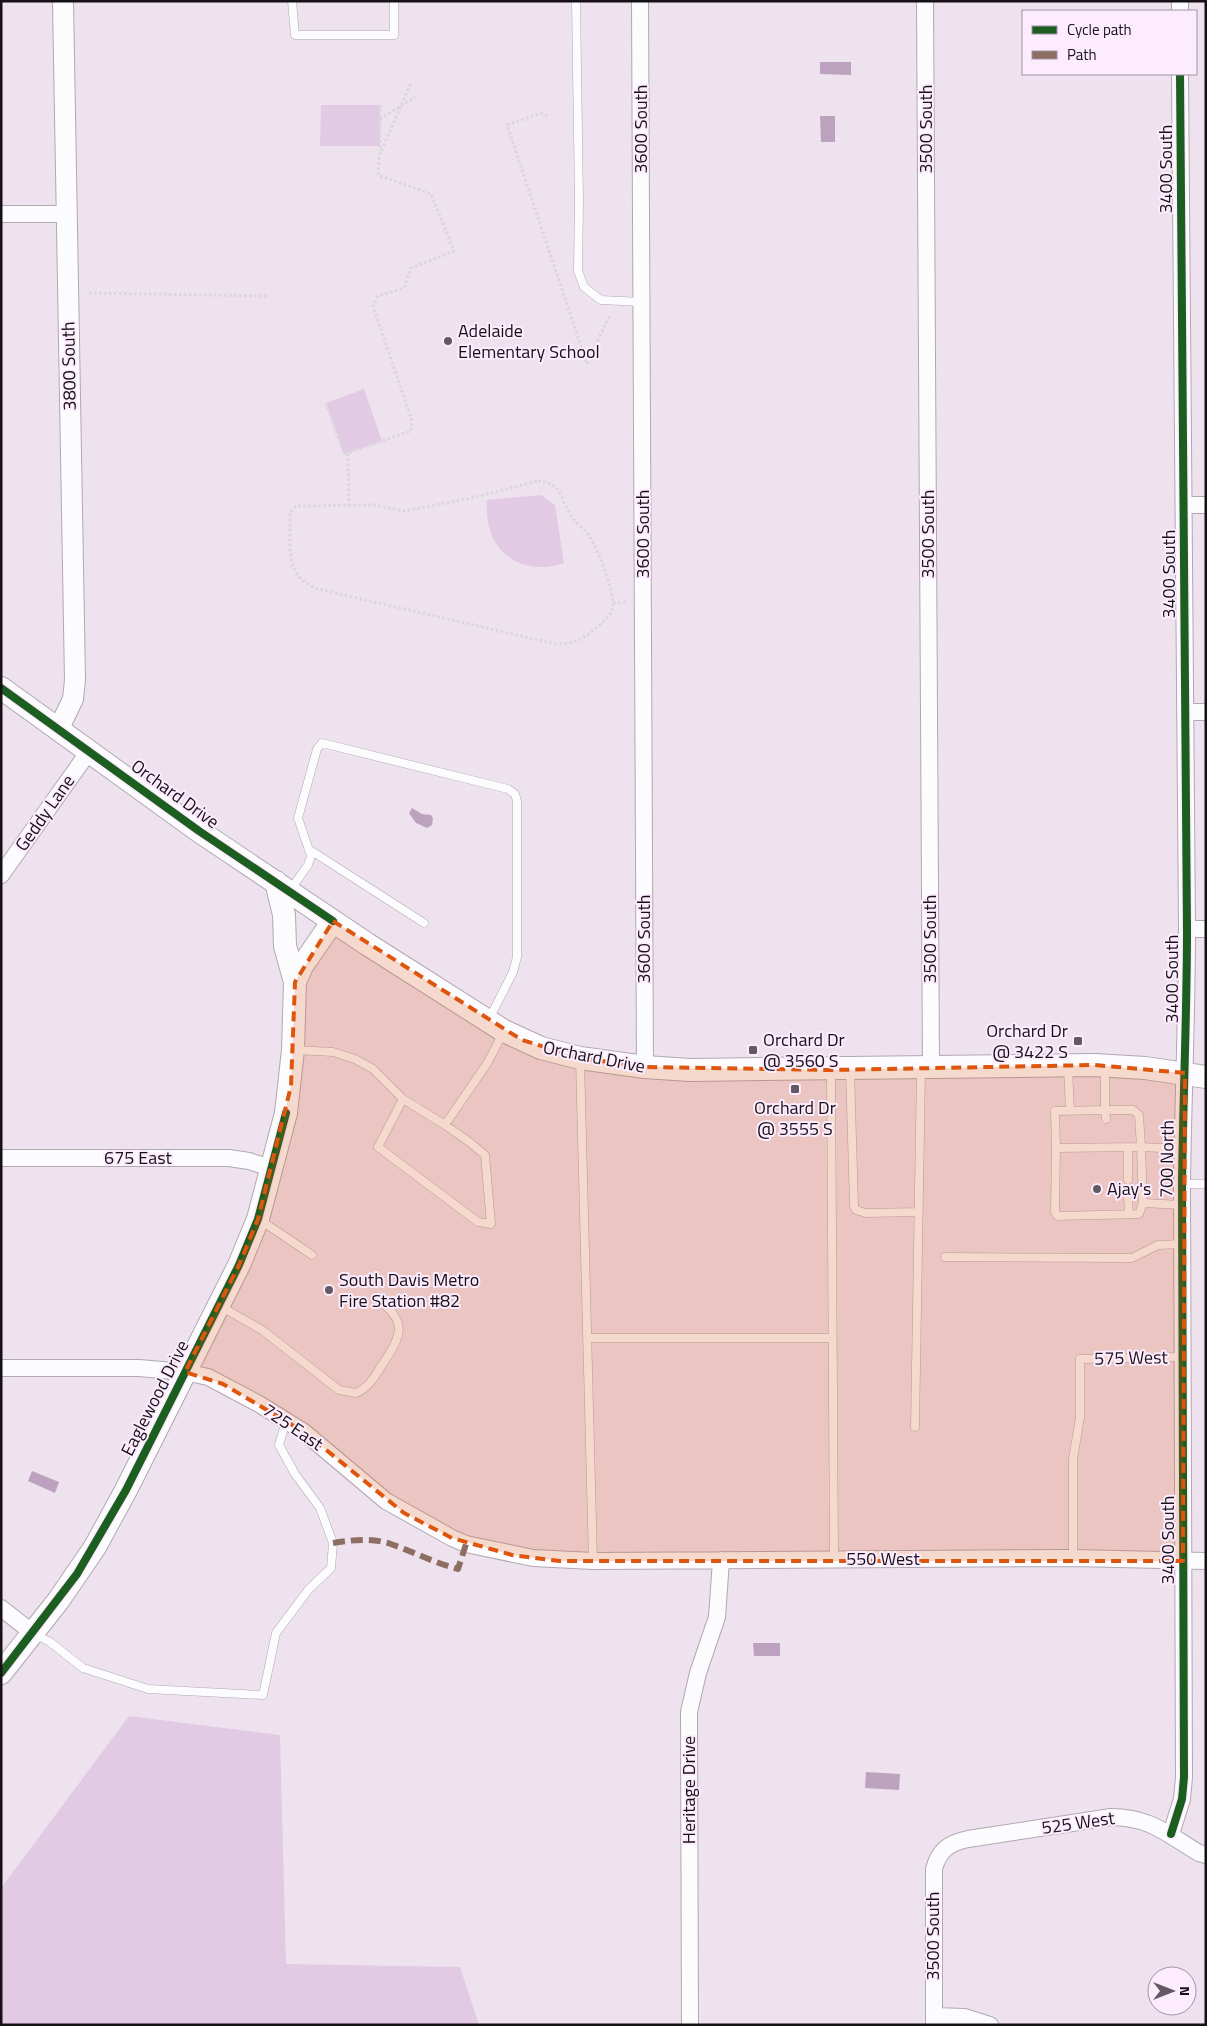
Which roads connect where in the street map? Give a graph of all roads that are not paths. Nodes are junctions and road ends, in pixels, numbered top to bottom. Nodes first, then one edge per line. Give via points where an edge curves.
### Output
1 (63, 1) edge
2 (394, 1) edge
3 (576, 1) edge
4 (640, 1) edge
5 (925, 1) edge
6 (293, 5) edge
7 (1180, 75) edge
8 (1, 214) edge
9 (67, 214) junction
10 (642, 302) junction
11 (1184, 505) junction
12 (1206, 505) edge
13 (1, 688) edge
14 (1185, 712) junction
15 (1206, 712) edge
16 (59, 728) junction
17 (90, 750) junction
18 (310, 850) junction
19 (1, 875) edge
20 (283, 886) junction
21 (333, 921) junction
22 (424, 923) dead end
23 (1187, 929) junction
24 (1206, 929) edge
25 (294, 982) junction
26 (496, 1026) junction
27 (293, 1050) junction
28 (580, 1058) junction
29 (1068, 1066) junction
30 (1105, 1066) junction
31 (645, 1067) junction
32 (926, 1068) junction
33 (841, 1070) junction
34 (1195, 1075) edge
35 (403, 1099) junction
36 (1105, 1110) junction
37 (1070, 1111) junction
38 (1090, 1111) junction
39 (1106, 1119) dead end
40 (1090, 1120) dead end
41 (445, 1125) junction
42 (1090, 1138) dead end
43 (1106, 1138) dead end
44 (1107, 1147) junction
45 (1128, 1147) junction
46 (1142, 1147) junction
47 (1056, 1148) junction
48 (1091, 1148) junction
49 (1182, 1149) junction
50 (1, 1158) edge
51 (273, 1169) junction
52 (1128, 1180) dead end
53 (1182, 1184) junction
54 (1206, 1184) edge
55 (1128, 1196) dead end
56 (1143, 1204) junction
57 (1182, 1205) junction
58 (919, 1212) junction
59 (1129, 1214) junction
60 (258, 1219) junction
61 (1182, 1244) junction
62 (312, 1255) dead end
63 (945, 1256) dead end
64 (375, 1297) dead end
65 (219, 1305) junction
66 (587, 1338) junction
67 (832, 1338) junction
68 (1182, 1357) junction
69 (1, 1368) edge
70 (185, 1372) junction
71 (286, 1422) junction
72 (915, 1427) dead end
73 (1073, 1558) junction
74 (834, 1559) junction
75 (560, 1560) joint
76 (593, 1560) junction
77 (720, 1560) junction
78 (1183, 1561) junction
79 (1206, 1561) edge
80 (1, 1608) edge
81 (33, 1633) junction
82 (1, 1672) edge
83 (1171, 1834) junction
84 (943, 1849) joint
85 (1206, 1855) edge
86 (934, 2020) edge
87 (690, 2025) edge
88 (990, 2025) edge

1 - 9 street, 3800 South
2 - 6 lane via 394,35 294,34
3 - 10 lane via 578,271 584,287 601,300
4 - 10 street, 3600 South
5 - 32 street, 3500 South
7 - 11 street, 3400 South
8 - 9 street
9 - 16 street, 3800 South via 75,680 73,699
10 - 31 street, 3600 South
11 - 12 street
11 - 14 street, 3400 South
13 - 16 main road, Orchard Drive
14 - 15 street
14 - 23 street, 3400 South
16 - 17 main road, Orchard Drive
17 - 19 street, Geddy Lane
17 - 20 main road, Orchard Drive via 199,831
18 - 20 lane via 308,865
18 - 22 lane
18 - 26 lane via 298,818 317,749 322,743 508,789 515,794 517,957
20 - 21 main road, Orchard Drive
20 - 25 main road via 285,946
21 - 25 main road, Eaglewood Drive
21 - 26 main road, Orchard Drive
23 - 24 street
23 - 34 street, 3400 South
25 - 27 main road, Eaglewood Drive
26 - 28 main road, Orchard Drive via 541,1048
26 - 41 lane via 488,1062
27 - 35 lane via 332,1052 355,1059 373,1069
27 - 51 main road, Eaglewood Drive via 291,1086
28 - 31 main road, Orchard Drive
28 - 66 lane
29 - 30 main road, Orchard Drive
29 - 32 main road, Orchard Drive
29 - 37 lane
30 - 34 main road, Orchard Drive
30 - 36 lane
31 - 33 main road, Orchard Drive
32 - 33 main road, Orchard Drive
32 - 58 lane
33 - 58 lane via 856,1210 866,1213
33 - 67 lane
34 - 49 street, 700 North
35 - 41 lane
35 - 41 lane via 378,1147 478,1222 492,1224 485,1155
36 - 38 lane
36 - 39 lane
36 - 46 lane via 1133,1110 1139,1116
37 - 38 lane
37 - 47 lane via 1054,1111
38 - 40 lane
42 - 48 lane
43 - 44 lane
44 - 45 lane
44 - 48 lane
45 - 46 lane
45 - 52 lane
46 - 49 lane
46 - 56 lane
47 - 48 lane
47 - 59 lane via 1054,1212 1058,1216
49 - 53 street, 700 North
50 - 51 street, 675 East via 229,1158
51 - 60 main road, Eaglewood Drive
53 - 54 lane
53 - 57 street, 700 North
55 - 59 lane
56 - 57 lane
56 - 59 lane via 1138,1214
57 - 61 street, 700 North
58 - 72 lane
60 - 62 lane
60 - 65 main road, Eaglewood Drive
61 - 63 lane via 1158,1245 1132,1258
61 - 68 street, 3400 South
64 - 65 lane via 396,1315 399,1332 397,1341 370,1384 356,1393 339,1390 262,1330
65 - 70 main road, Eaglewood Drive
66 - 67 lane
66 - 76 lane
67 - 74 lane
68 - 73 lane, 575 West via 1080,1359 1080,1418 1073,1459
68 - 78 street, 3400 South
69 - 70 street, 725 East via 140,1368
70 - 71 street, 725 East via 208,1377
70 - 81 main road, Eaglewood Drive via 95,1547
71 - 75 street, 725 East via 317,1442 386,1501 444,1534 466,1544 512,1555
71 - 81 lane via 279,1444 295,1474 320,1508 333,1543 331,1568 309,1589 276,1633 263,1695 148,1689 82,1668 50,1642
73 - 74 street, 550 West
73 - 78 street, 550 West
74 - 77 street, 550 West
75 - 76 street, 550 West
76 - 77 street, 550 West
77 - 87 street, Heritage Drive via 717,1617 689,1712
78 - 79 street, 550 West
78 - 83 street, 3400 South via 1184,1782
80 - 81 street
81 - 82 main road, Eaglewood Drive
83 - 84 street, 525 West via 1143,1821 1111,1817 968,1839
83 - 85 street, 525 West
84 - 86 street, 3500 South via 933,1877
86 - 88 street via 965,2017

